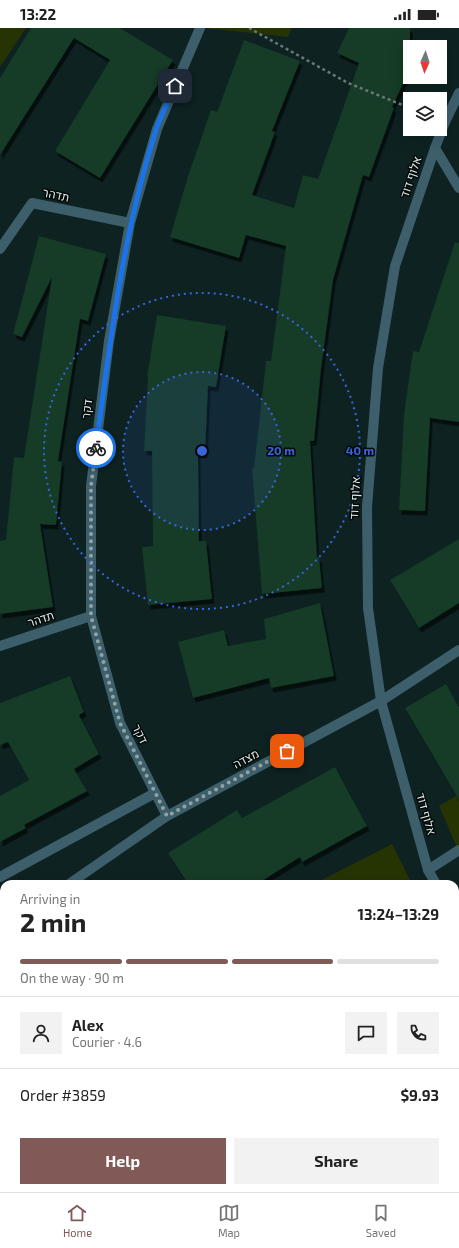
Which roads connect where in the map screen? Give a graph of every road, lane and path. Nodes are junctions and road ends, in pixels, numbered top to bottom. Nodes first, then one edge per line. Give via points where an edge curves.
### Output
1 (200, 28) edge
2 (249, 28) edge
3 (459, 94) edge
4 (403, 105) edge
5 (435, 148) junction
6 (459, 188) edge
7 (130, 224) junction
8 (0, 249) edge
9 (91, 616) junction
10 (0, 646) edge
11 (459, 650) edge
12 (381, 701) junction
13 (155, 793) junction
14 (167, 816) junction
15 (459, 850) edge
16 (428, 870) junction
17 (0, 877) edge
18 (75, 880) edge
19 (434, 880) edge

1 - 7 street, דקר via 157,129
2 - 4 path via 348,83
3 - 5 street, אלוף דוד
5 - 6 street
5 - 12 street, אלוף דוד via 394,266 378,368 366,507 368,608
7 - 8 street, תדהר via 32,203
7 - 9 street, דקר via 109,341 91,486
9 - 10 street, תדהר
9 - 13 street, דקר via 120,723
11 - 12 street, מצדה
12 - 14 street, מצדה
12 - 16 street, אלוף דוד
13 - 14 street, דקר
13 - 17 street
14 - 18 street, מצדה
15 - 16 street
16 - 19 street, אלוף דוד

